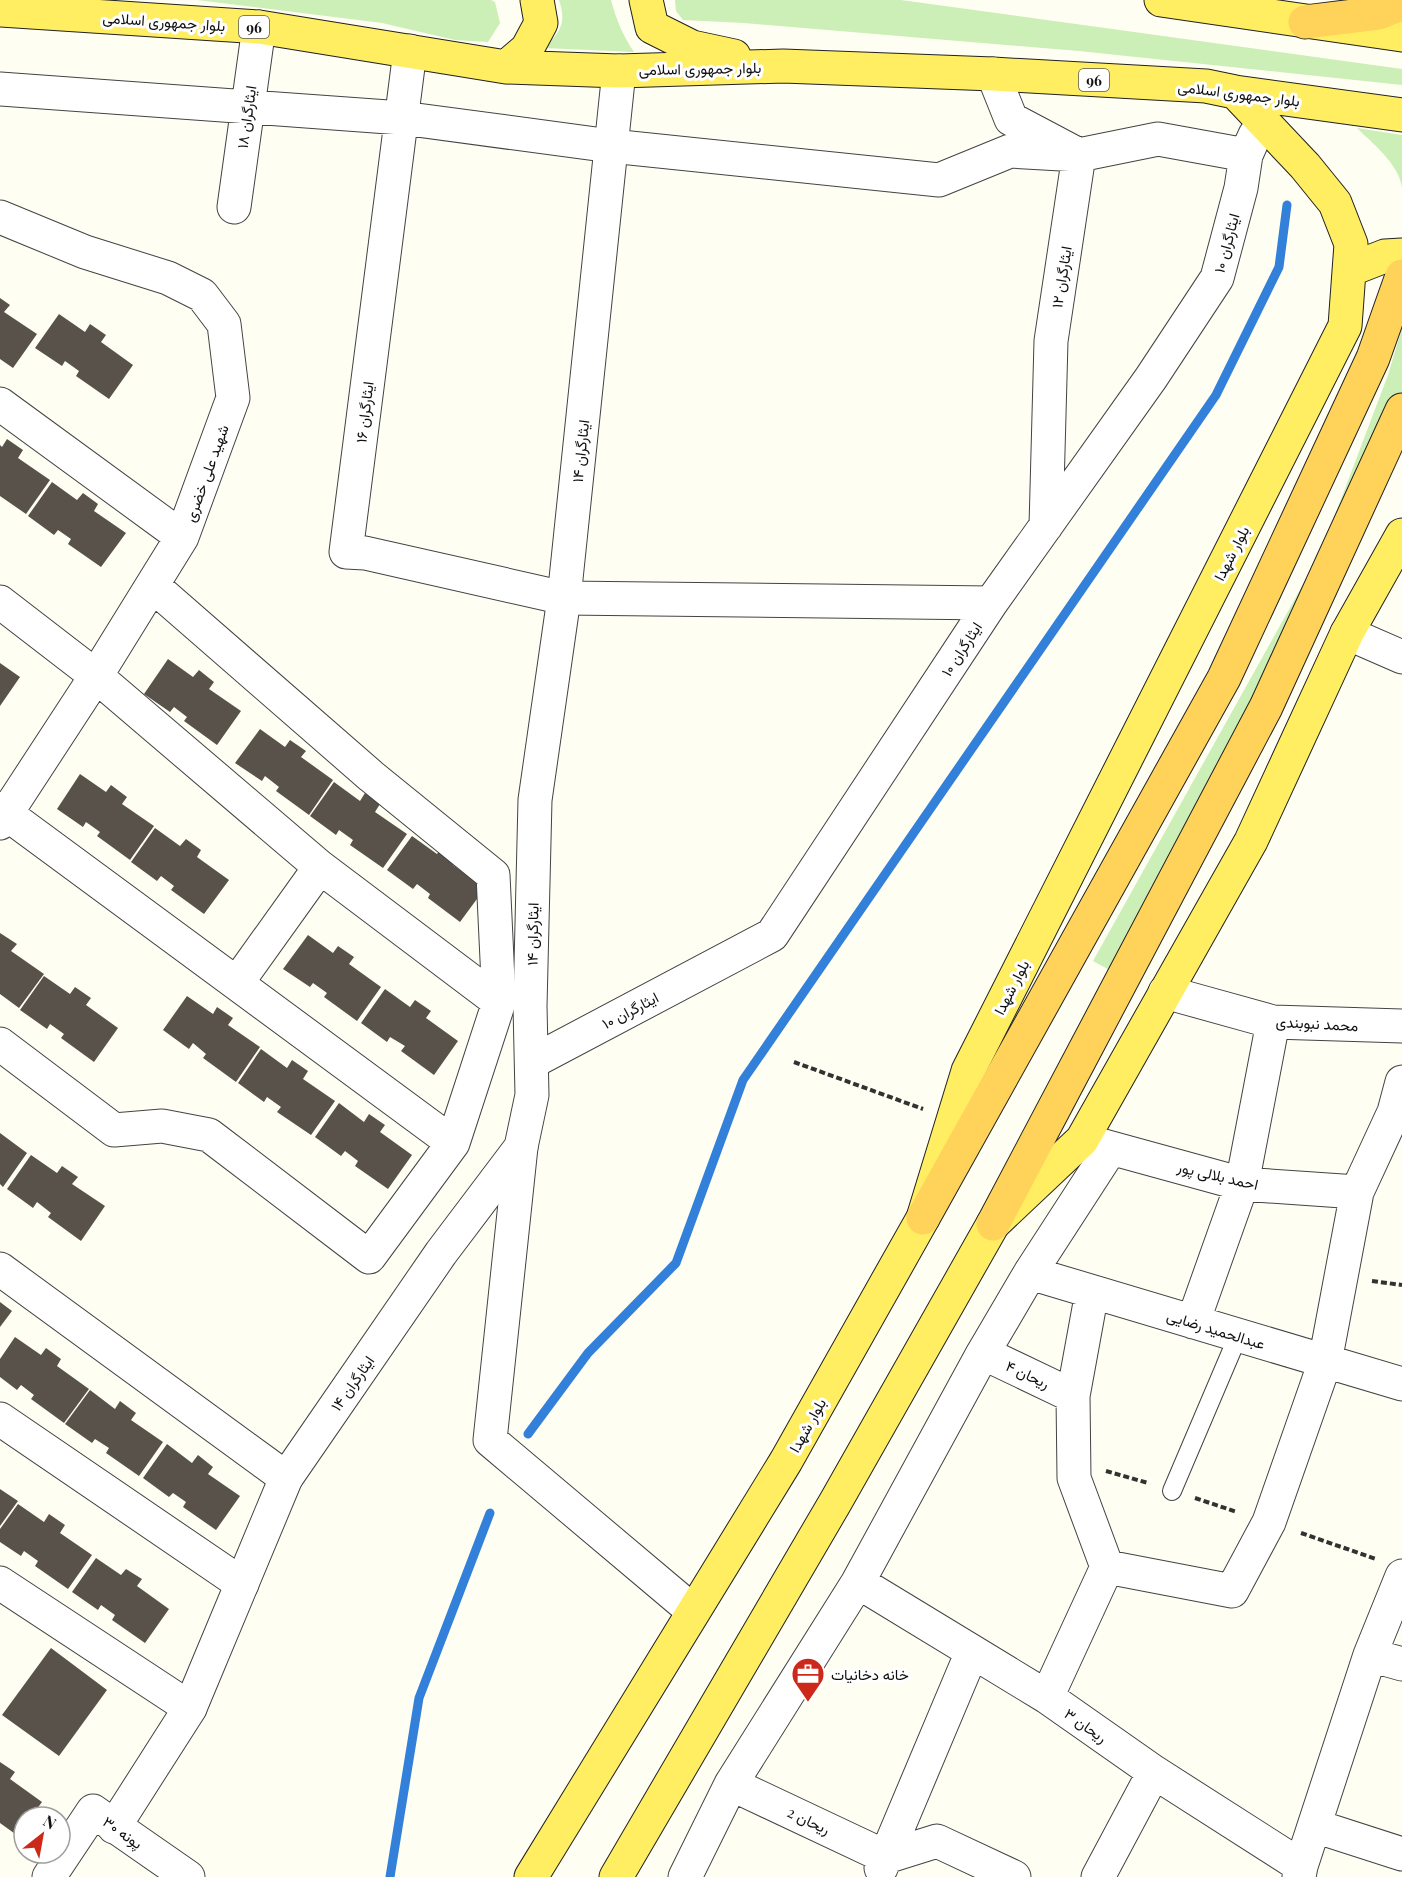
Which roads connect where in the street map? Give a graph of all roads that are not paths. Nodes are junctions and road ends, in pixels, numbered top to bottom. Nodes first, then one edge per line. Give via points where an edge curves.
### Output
1 (537, 0) edge
2 (646, 0) edge
3 (1161, 0) edge
4 (1402, 4) edge
5 (0, 10) edge
6 (1305, 22) junction
7 (259, 27) junction
8 (1402, 35) edge
9 (410, 51) junction
10 (783, 66) junction
11 (506, 67) junction
12 (619, 70) junction
13 (993, 74) junction
14 (0, 89) edge
15 (1235, 92) junction
16 (248, 107) junction
17 (1402, 115) edge
18 (402, 118) junction
19 (1262, 120) junction
20 (611, 146) junction
21 (1079, 154) junction
22 (1246, 155) junction
23 (234, 207) dead end
24 (0, 217) edge
25 (1402, 255) edge
26 (1349, 270) junction
27 (1402, 276) edge
28 (0, 404) edge
29 (1402, 410) edge
30 (1046, 526) junction
31 (1402, 535) edge
32 (182, 537) junction
33 (153, 586) junction
34 (564, 598) junction
35 (0, 602) edge
36 (992, 603) junction
37 (1347, 633) junction
38 (1402, 657) edge
39 (96, 676) junction
40 (2, 816) edge
41 (320, 867) junction
42 (237, 983) junction
43 (1165, 992) junction
44 (499, 1002) junction
45 (1273, 1022) junction
46 (1402, 1026) edge
47 (0, 1044) edge
48 (532, 1062) junction
49 (1399, 1103) edge
50 (453, 1143) junction
51 (1096, 1144) junction
52 (521, 1147) junction
53 (1242, 1184) junction
54 (1357, 1192) junction
55 (924, 1218) junction
56 (993, 1224) junction
57 (0, 1269) edge
58 (1030, 1273) junction
59 (1092, 1292) junction
60 (1193, 1322) junction
61 (1238, 1335) junction
62 (983, 1353) junction
63 (1325, 1362) junction
64 (1402, 1384) edge
65 (1073, 1396) junction
66 (0, 1419) edge
67 (286, 1478) junction
68 (1172, 1491) dead end
69 (1107, 1567) junction
70 (1402, 1576) edge
71 (858, 1582) junction
72 (0, 1583) edge
73 (242, 1584) junction
74 (693, 1611) junction
75 (972, 1652) junction
76 (1370, 1655) junction
77 (1402, 1664) edge
78 (1047, 1697) junction
79 (190, 1708) junction
80 (1154, 1772) junction
81 (731, 1784) junction
82 (1315, 1826) junction
83 (114, 1827) junction
84 (1402, 1854) edge
85 (881, 1867) edge
86 (1300, 1872) edge
87 (49, 1877) edge
88 (188, 1877) edge
89 (531, 1877) edge
90 (615, 1877) edge
91 (685, 1877) edge
92 (1014, 1877) edge
93 (1098, 1877) edge

1 - 11 main road via 541,23 527,49
2 - 10 main road via 652,27 692,46
3 - 6 main road
4 - 6 highway via 1378,13
5 - 7 main road, بلوار جمهوری اسلامی / 96
6 - 8 main road
7 - 9 main road, بلوار جمهوری اسلامی / 96
7 - 16 street, ایثارگران ۱۸
9 - 11 main road, بلوار جمهوری اسلامی / 96
9 - 18 street, ایثارگران ۱۶
10 - 12 main road, بلوار جمهوری اسلامی / 96
10 - 13 main road, بلوار جمهوری اسلامی / 96
11 - 12 main road, بلوار جمهوری اسلامی / 96
12 - 20 street, ایثارگران ۱۴
13 - 15 main road, بلوار جمهوری اسلامی / 96 via 1206,86
13 - 21 street via 1011,119
14 - 16 street
15 - 17 main road, بلوار جمهوری اسلامی / 96
15 - 19 main road, بلوار شهدا
16 - 18 street
16 - 23 street, ایثارگران ۱۸
18 - 20 street
18 - 34 street, ایثارگران ۱۶ via 346,552
19 - 22 street, ایثارگران ۱۰
19 - 26 main road, بلوار شهدا via 1335,203 1351,244
20 - 21 street via 939,180 1010,151
20 - 34 street, ایثارگران ۱۴
21 - 22 street via 1158,139
21 - 30 street, ایثارگران ۱۲ via 1051,341
22 - 30 street, ایثارگران ۱۰ via 1217,278
24 - 32 street, شهید علی خضری via 85,252 168,278 202,295 224,324 233,398
25 - 26 main road via 1385,256
26 - 55 main road, بلوار شهدا via 1345,326 968,1071
27 - 55 highway via 1373,358 1224,678
28 - 32 street
29 - 56 highway via 1266,707
30 - 36 street, ایثارگران ۱۰
31 - 37 main road
32 - 33 street, شهید علی خضری
33 - 39 street, شهید علی خضری
33 - 44 street via 493,875
34 - 36 street
34 - 48 street, ایثارگران ۱۴ via 535,800
35 - 39 street
36 - 48 street, ایثارگران ۱۰ via 772,935
37 - 38 street
37 - 43 main road via 1251,841
39 - 40 street, شهید علی خضری
39 - 41 street
40 - 42 street
41 - 42 street
41 - 44 street
42 - 50 street
43 - 45 street, محمد نبوبندی
43 - 51 main road
44 - 50 street
45 - 46 street, محمد نبوبندی
45 - 53 street
47 - 50 street via 114,1130 162,1126 209,1136 369,1257
48 - 52 street, ایثارگران ۱۴ via 532,1095
49 - 54 street
51 - 53 street, احمد بلالی پور
51 - 56 main road
51 - 58 street
52 - 67 street, ایثارگران ۱۴ via 441,1253
52 - 74 street via 490,1440
53 - 54 street, احمد بلالی پور
53 - 60 street
54 - 63 street
55 - 74 main road, بلوار شهدا via 786,1461
56 - 90 main road
57 - 67 street
58 - 59 street, عبدالحمید رضایی
58 - 62 street
59 - 60 street, عبدالحمید رضایی
59 - 65 street
60 - 61 street, عبدالحمید رضایی
61 - 63 street, عبدالحمید رضایی
61 - 68 lane
62 - 65 street, ریحان ۴
62 - 71 street
63 - 64 street, عبدالحمید رضایی
63 - 69 street via 1269,1522 1232,1591
65 - 69 street via 1074,1478
66 - 73 street
67 - 73 street, ایثارگران ۱۴
69 - 78 street
70 - 76 street
71 - 75 street, ریحان ۳
71 - 81 street
72 - 79 street
73 - 79 street, ایثارگران ۱۴
74 - 89 main road, بلوار شهدا
75 - 78 street, ریحان ۳
75 - 85 street
76 - 77 street
76 - 82 street
78 - 80 street, ریحان ۳
79 - 83 street, ایثارگران ۱۴
80 - 86 street, ریحان ۳
80 - 93 street
81 - 85 street, ریحان 2
81 - 91 street
82 - 84 street
82 - 86 street
83 - 87 street, پونه ۳۰ via 93,1811
83 - 88 street, پونه ۳۰
85 - 92 street via 937,1841

